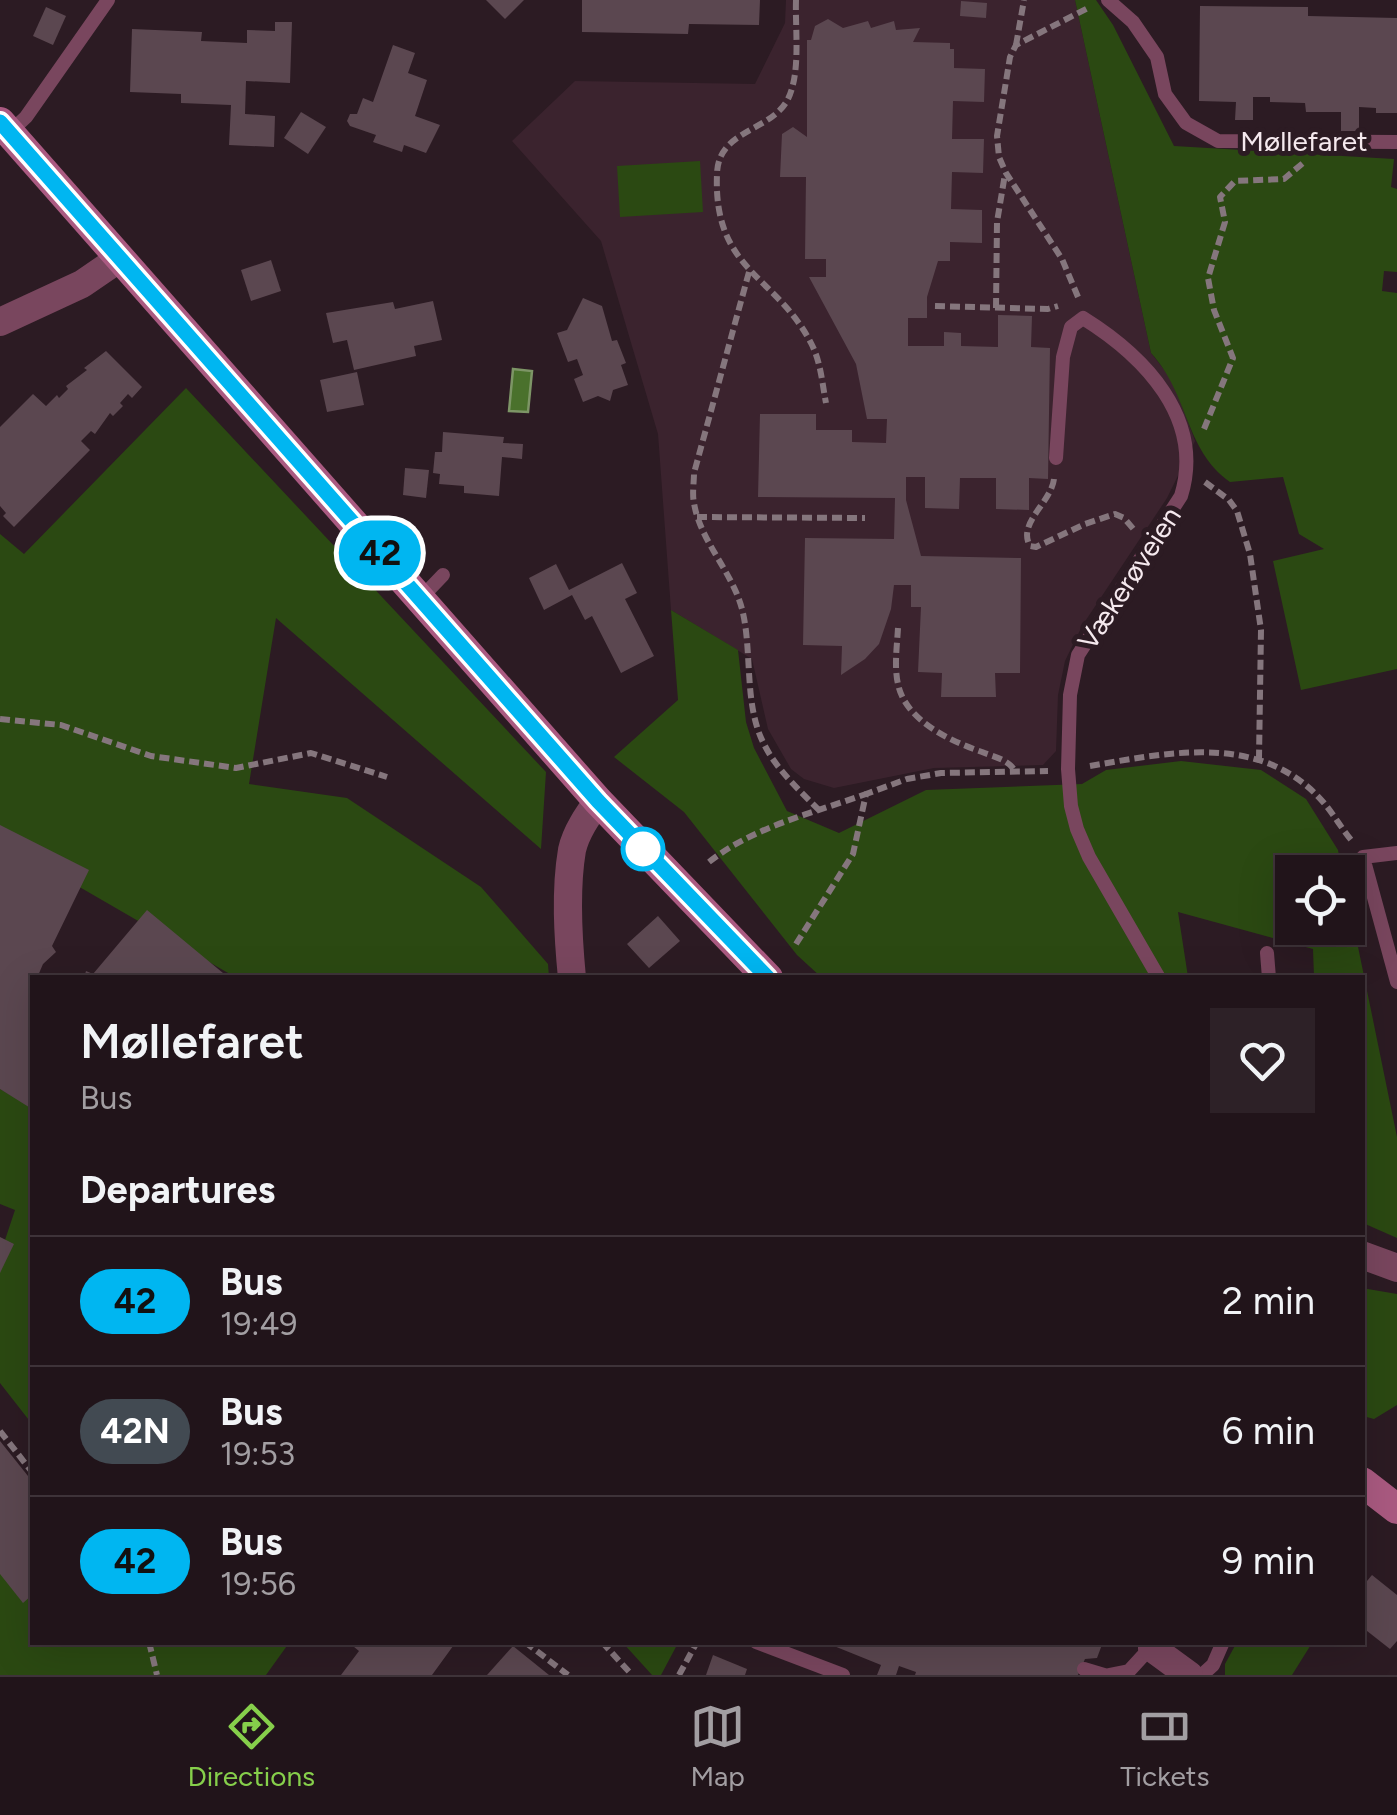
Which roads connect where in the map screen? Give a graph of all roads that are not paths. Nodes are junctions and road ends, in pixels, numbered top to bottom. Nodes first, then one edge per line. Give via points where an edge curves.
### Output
1 (108, 0) edge
2 (1106, 0) edge
3 (5, 127) edge
4 (1397, 142) edge
5 (120, 258) junction
6 (0, 322) edge
7 (1056, 458) road end
8 (443, 576) dead end
9 (420, 599) junction
10 (598, 801) junction
11 (1397, 853) edge
12 (1267, 953) dead end
13 (572, 975) edge
14 (765, 975) edge
15 (1157, 975) edge
16 (1270, 975) edge
17 (1397, 982) edge
18 (1365, 1256) edge
19 (1397, 1268) edge
20 (1365, 1484) edge
21 (1397, 1509) edge
22 (764, 1645) edge
23 (1147, 1645) edge
24 (1222, 1645) edge
25 (1084, 1669) dead end
26 (843, 1675) edge
27 (1107, 1675) edge
28 (1188, 1675) edge
29 (1202, 1675) edge

1 - 3 lane via 26,116
2 - 4 lane, Møllefaret via 1133,22 1158,57 1165,94 1186,124 1218,141
3 - 5 main road
5 - 6 street via 82,284
5 - 9 main road
7 - 15 lane, Vækerøveien via 1066,346 1071,327 1083,318 1126,348 1159,383 1184,435 1188,472 1181,496 1078,655 1070,695 1071,806 1083,843
8 - 9 lane
9 - 10 main road
10 - 13 street via 572,848
10 - 14 main road
11 - 17 lane via 1363,857
12 - 16 lane
18 - 19 street
20 - 21 main road
22 - 26 lane
23 - 27 lane via 1129,1671
23 - 28 street
24 - 29 lane
25 - 27 lane

